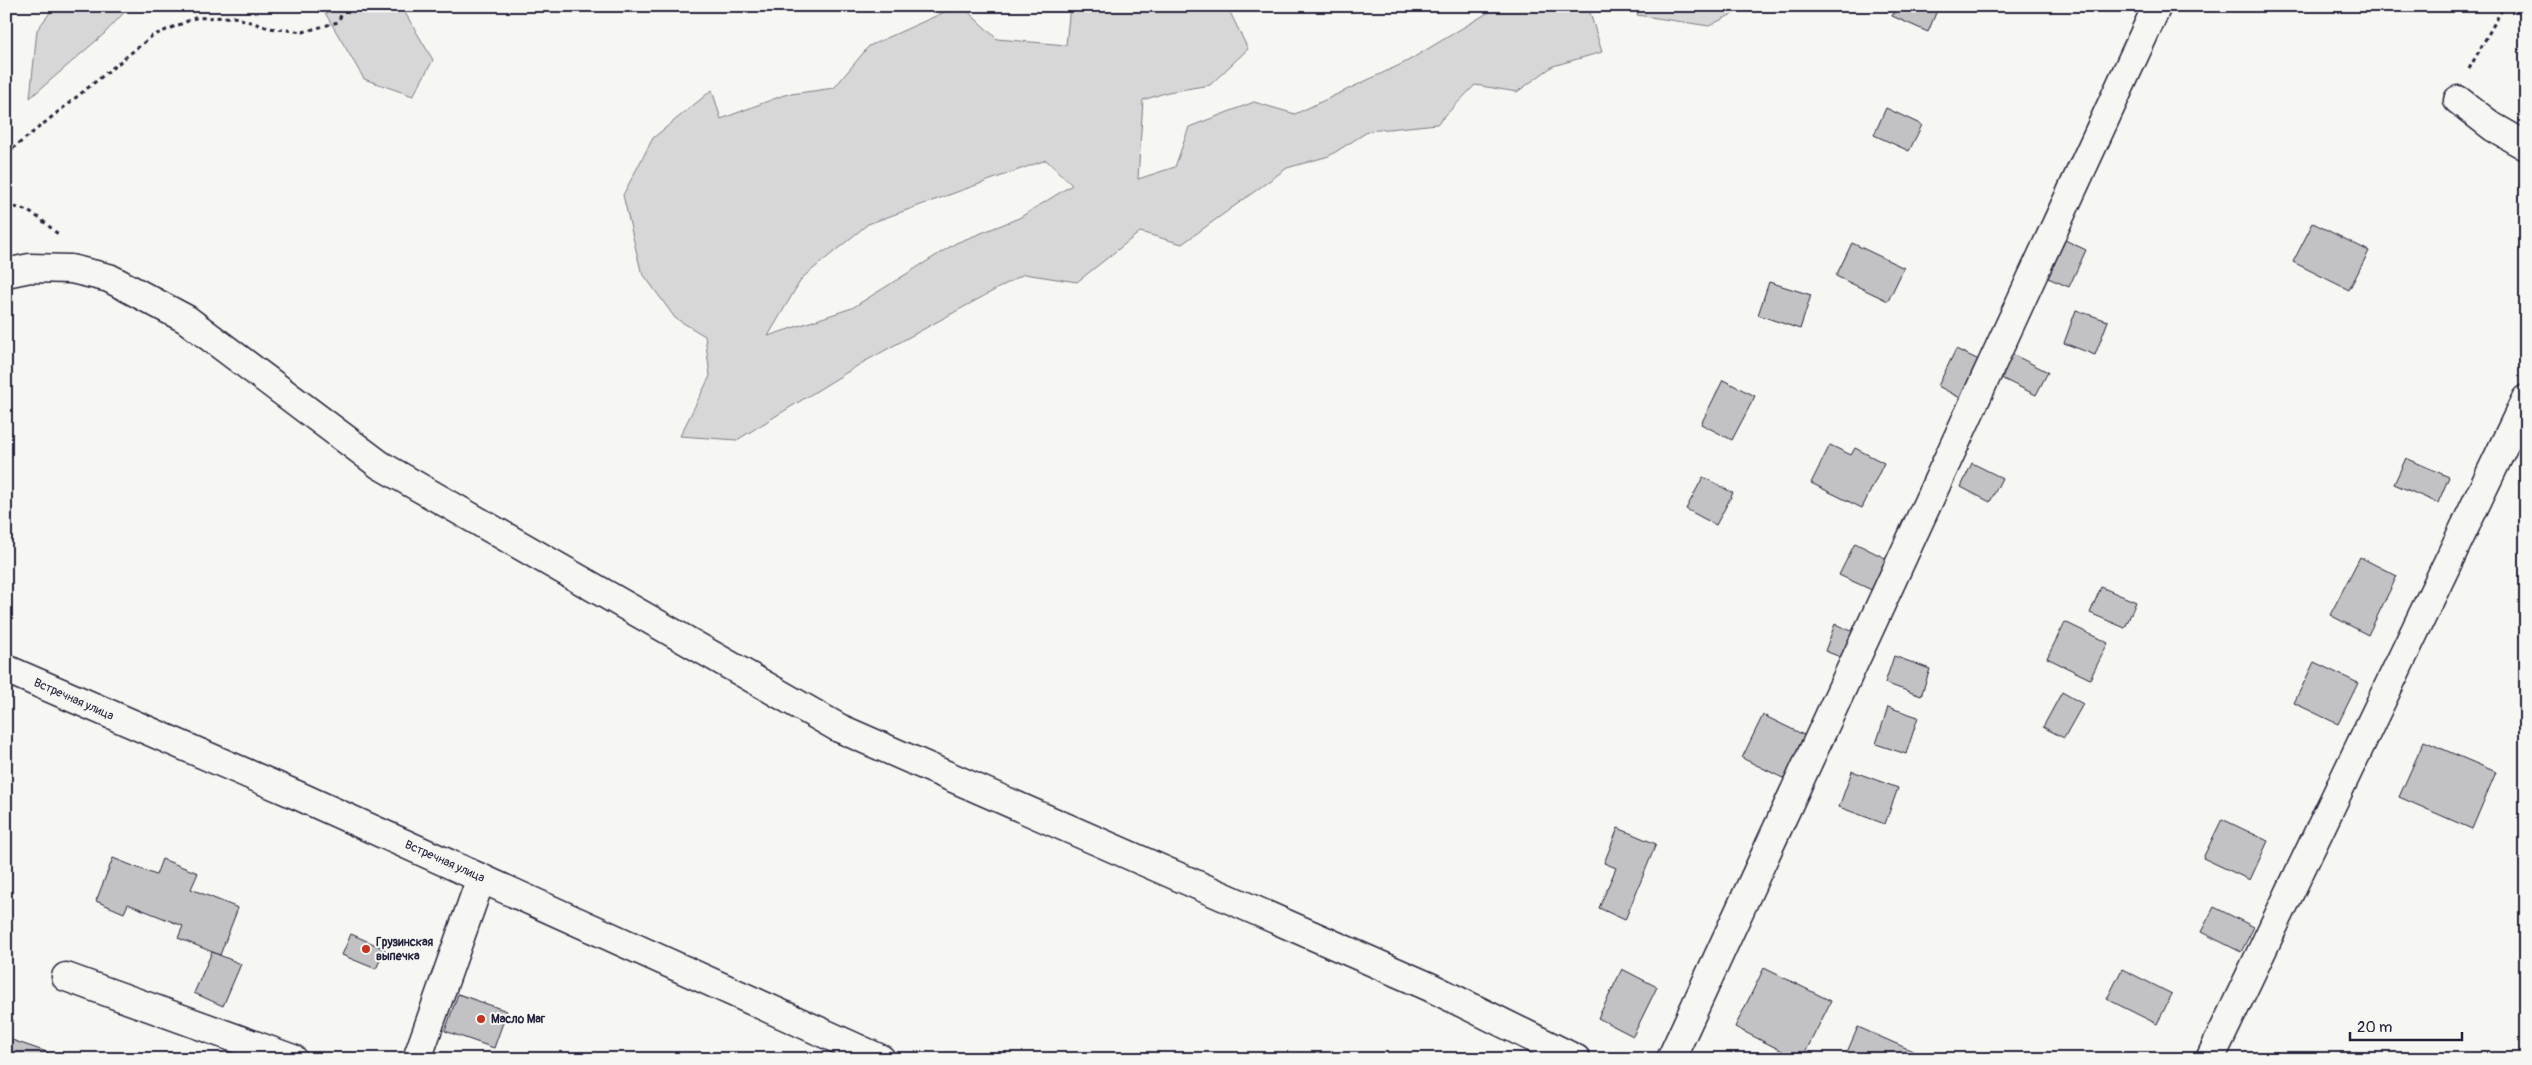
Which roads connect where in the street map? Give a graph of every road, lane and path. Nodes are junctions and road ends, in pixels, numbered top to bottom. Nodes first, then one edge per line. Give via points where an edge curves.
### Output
1 (345, 6) edge
2 (2157, 6) edge
3 (2504, 6) edge
4 (2458, 100) joint
5 (2526, 146) edge
6 (6, 154) edge
7 (6, 273) edge
8 (2526, 399) edge
9 (6, 669) edge
10 (481, 878) junction
11 (66, 976) dead end
12 (293, 1059) edge
13 (417, 1059) edge
14 (881, 1059) edge
15 (1576, 1059) edge
16 (1671, 1059) edge
17 (2210, 1059) edge

1 - 6 path via 338,22 303,32 224,17 195,18 152,36
2 - 16 street
3 - 4 path via 2470,65
4 - 5 street via 2493,127
7 - 15 street via 30,268 71,269 109,278 186,320 380,464 839,728 1430,988
8 - 17 street
9 - 10 street, Встречная улица
10 - 13 street
10 - 14 street, Встречная улица
11 - 12 street

